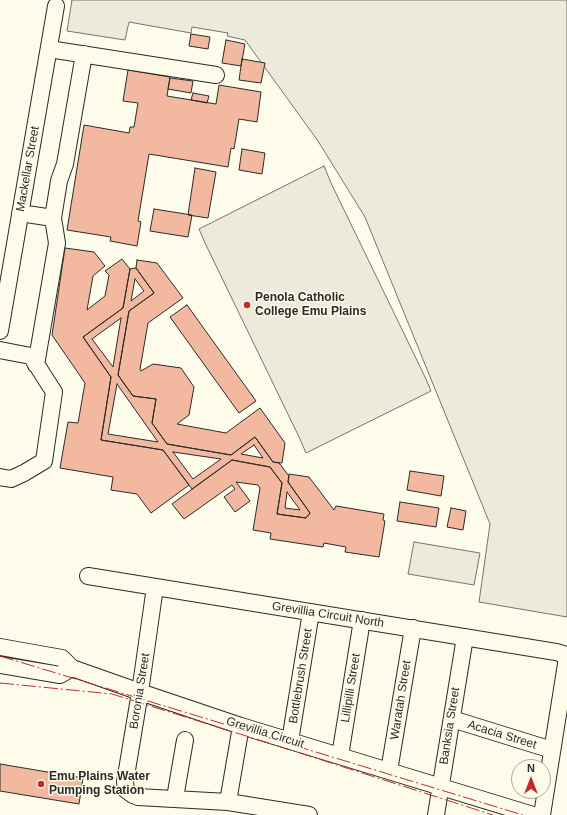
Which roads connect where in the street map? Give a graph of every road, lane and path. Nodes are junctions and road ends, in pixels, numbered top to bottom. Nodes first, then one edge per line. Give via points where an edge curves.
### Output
1 (56, 6) dead end
2 (49, 49) junction
3 (84, 54) junction
4 (216, 75) dead end
5 (20, 213) junction
6 (52, 218) junction
7 (0, 331) edge
8 (0, 350) edge
9 (36, 365) junction
10 (0, 477) edge
11 (88, 576) dead end
12 (155, 587) junction
13 (311, 612) junction
14 (362, 620) junction
15 (413, 628) junction
16 (465, 637) junction
17 (0, 647) edge
18 (0, 665) edge
19 (72, 668) junction
20 (140, 692) junction
21 (563, 706) edge
22 (452, 719) junction
23 (241, 726) junction
24 (185, 740) dead end
25 (290, 741) junction
26 (552, 750) junction
27 (340, 756) junction
28 (389, 771) junction
29 (440, 787) junction
30 (175, 798) junction
31 (228, 802) junction
32 (309, 815) edge
33 (436, 815) edge
34 (533, 815) edge
35 (542, 815) edge

1 - 2 street, Mackellar Street
2 - 3 street
2 - 5 street, Mackellar Street
3 - 4 street
3 - 6 street via 65,164
5 - 6 street
5 - 7 street, Mackellar Street
6 - 9 street via 57,243
8 - 9 street via 30,356
9 - 10 street via 54,392 44,460 11,479
11 - 12 street, Grevillia Circuit North
12 - 13 street, Grevillia Circuit North
12 - 20 street, Boronia Street
13 - 14 street, Grevillia Circuit North
13 - 25 street, Bottlebrush Street
14 - 15 street, Grevillia Circuit North
14 - 27 street, Lillipilli Street
15 - 16 street, Grevillia Circuit North
15 - 28 street, Waratah Street
16 - 21 street, Grevillia Circuit North via 563,654 566,657
16 - 22 street, Banksia Street
17 - 19 street, Grevillia Circuit via 62,658
18 - 19 street via 60,675
19 - 20 street, Grevillia Circuit
20 - 23 street, Grevillia Circuit
20 - 30 street, Boronia Street via 125,782 126,790 138,797
21 - 26 street
22 - 26 street, Acacia Street
22 - 29 street, Banksia Street
23 - 25 street, Grevillia Circuit
23 - 31 street
24 - 30 street
25 - 27 street, Grevillia Circuit
26 - 35 street
27 - 28 street, Grevillia Circuit
28 - 29 street, Grevillia Circuit
29 - 33 street, Banksia Street
29 - 34 street, Grevillia Circuit
30 - 31 street
31 - 32 street

